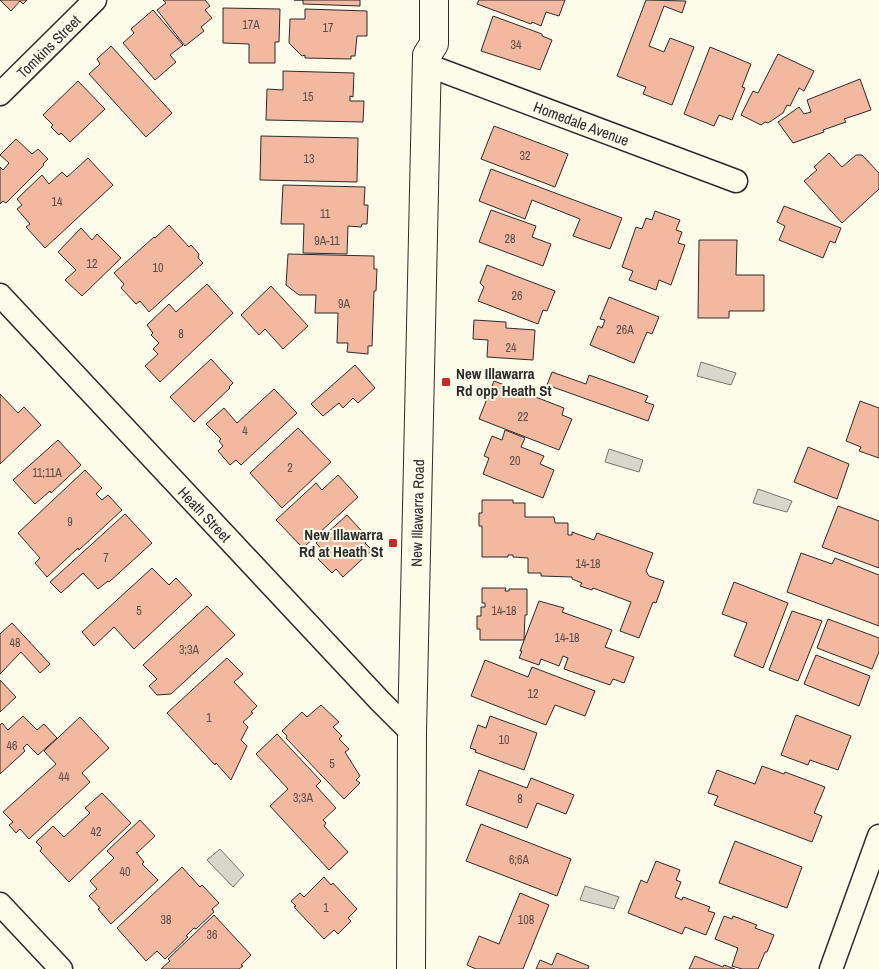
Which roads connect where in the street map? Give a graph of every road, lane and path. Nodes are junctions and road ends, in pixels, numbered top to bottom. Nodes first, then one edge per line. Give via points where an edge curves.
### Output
1 (95, 0) edge
2 (421, 0) edge
3 (434, 0) edge
4 (427, 60) junction
5 (0, 94) edge
6 (736, 181) dead end
7 (0, 294) edge
8 (412, 733) junction
9 (879, 836) edge
10 (0, 904) edge
11 (61, 969) edge
12 (411, 969) edge
13 (831, 969) edge

1 - 5 street, Tomkins Street
2 - 4 main road, New Illawarra Road via 420,44
3 - 4 main road, New Illawarra Road via 434,44
4 - 6 street, Homedale Avenue
4 - 8 main road, New Illawarra Road
7 - 8 street, Heath Street
8 - 12 main road, New Illawarra Road
9 - 13 street
10 - 11 street

